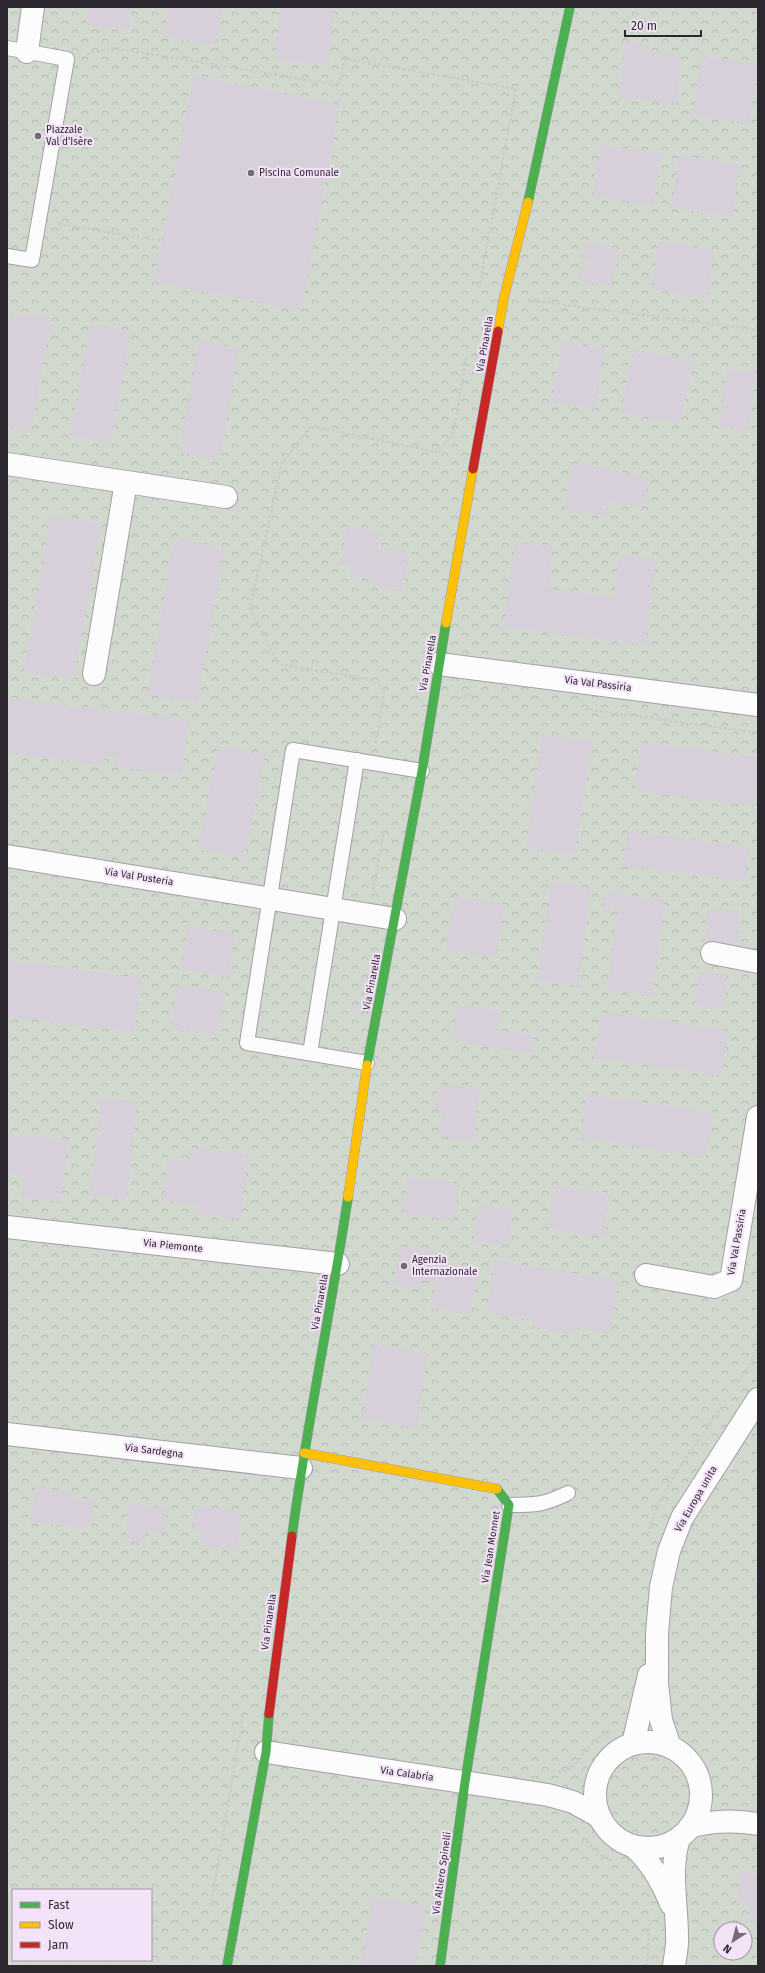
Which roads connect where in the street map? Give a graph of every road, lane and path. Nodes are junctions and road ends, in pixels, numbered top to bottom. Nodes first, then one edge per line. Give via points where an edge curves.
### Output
1 (33, 7) edge
2 (570, 7) edge
3 (17, 50) edge
4 (66, 59) junction
5 (57, 224) dead end
6 (162, 241) dead end
7 (7, 256) edge
8 (478, 293) dead end
9 (504, 297) junction
10 (758, 330) edge
11 (468, 348) dead end
12 (7, 464) edge
13 (126, 482) junction
14 (226, 497) dead end
15 (439, 664) junction
16 (94, 674) dead end
17 (475, 694) dead end
18 (456, 700) dead end
19 (758, 705) edge
20 (577, 708) dead end
21 (758, 733) edge
22 (356, 760) junction
23 (371, 763) junction
24 (422, 771) junction
25 (383, 836) dead end
26 (410, 838) junction
27 (7, 856) edge
28 (270, 899) junction
29 (333, 909) junction
30 (396, 919) junction
31 (712, 953) dead end
32 (758, 962) edge
33 (310, 1053) junction
34 (367, 1063) junction
35 (758, 1117) edge
36 (7, 1227) edge
37 (338, 1264) junction
38 (646, 1275) dead end
39 (758, 1347) edge
40 (737, 1385) dead end
41 (758, 1399) edge
42 (725, 1403) dead end
43 (7, 1434) edge
44 (303, 1460) junction
45 (568, 1494) dead end
46 (509, 1505) junction
47 (647, 1537) dead end
48 (657, 1633) junction
49 (615, 1726) dead end
50 (633, 1744) junction
51 (670, 1747) junction
52 (266, 1752) junction
53 (551, 1773) dead end
54 (599, 1775) junction
55 (465, 1782) junction
56 (700, 1791) junction
57 (548, 1795) junction
58 (600, 1817) junction
59 (749, 1822) edge
60 (579, 1832) dead end
61 (684, 1832) junction
62 (632, 1846) junction
63 (617, 1863) dead end
64 (651, 1915) dead end
65 (677, 1921) junction
66 (227, 1966) edge
67 (440, 1966) edge
68 (647, 1966) edge
69 (674, 1966) edge

1 - 3 street
2 - 9 street, Via Pinarella via 534,177
3 - 4 lane
4 - 7 lane via 32,260
4 - 8 path via 114,48 338,84 345,59 516,89
5 - 6 path
9 - 10 path
9 - 15 street, Via Pinarella
11 - 23 path via 453,434 437,452 311,426 282,463 250,608 278,664 367,679 384,688
12 - 13 street
13 - 14 street
13 - 16 street
15 - 19 street, Via Val Passiria
15 - 24 street, Via Pinarella
17 - 18 path
20 - 21 path
22 - 23 lane
22 - 28 lane via 294,750
22 - 29 lane
23 - 24 lane
24 - 26 street, Via Pinarella
25 - 26 path
26 - 30 street, Via Pinarella
27 - 28 street, Via Val Pusteria
28 - 29 street, Via Val Pusteria
28 - 33 lane via 247,1043
29 - 30 street, Via Val Pusteria
29 - 33 lane
30 - 34 street, Via Pinarella
31 - 32 street
33 - 34 lane
34 - 37 street, Via Pinarella
35 - 38 street, Via Val Passiria via 731,1280 714,1287
36 - 37 street, Via Piemonte
37 - 44 street, Via Pinarella
39 - 40 path
41 - 48 street, Via Europa unita via 707,1477 676,1532 669,1551 662,1587
42 - 47 path via 690,1452 660,1501
43 - 44 street, Via Sardegna
44 - 46 street, Via Jean Monnet via 497,1488
44 - 52 street, Via Pinarella via 271,1692
45 - 46 lane via 540,1505
46 - 55 street, Via Jean Monnet
48 - 50 street, Via Europa unita
48 - 51 street, Via Europa unita via 658,1694 661,1720
49 - 53 path via 599,1737 568,1770
50 - 51 street via 658,1743
50 - 54 street via 618,1751 607,1761
51 - 56 street via 691,1765 698,1777
52 - 55 street, Via Calabria
52 - 66 street, Via Pinarella
54 - 57 street, Via Calabria via 588,1783
54 - 58 street via 595,1789
55 - 57 street, Via Calabria
55 - 67 street, Via Altiero Spinelli
56 - 59 street via 722,1812
56 - 61 street via 697,1816
57 - 58 street, Via Calabria via 573,1802
58 - 62 street via 608,1830
59 - 61 street via 705,1822
60 - 63 path via 600,1855
61 - 62 street via 659,1846
61 - 65 street via 675,1848
62 - 65 street via 646,1858 664,1885
64 - 68 path
65 - 69 street via 678,1938

